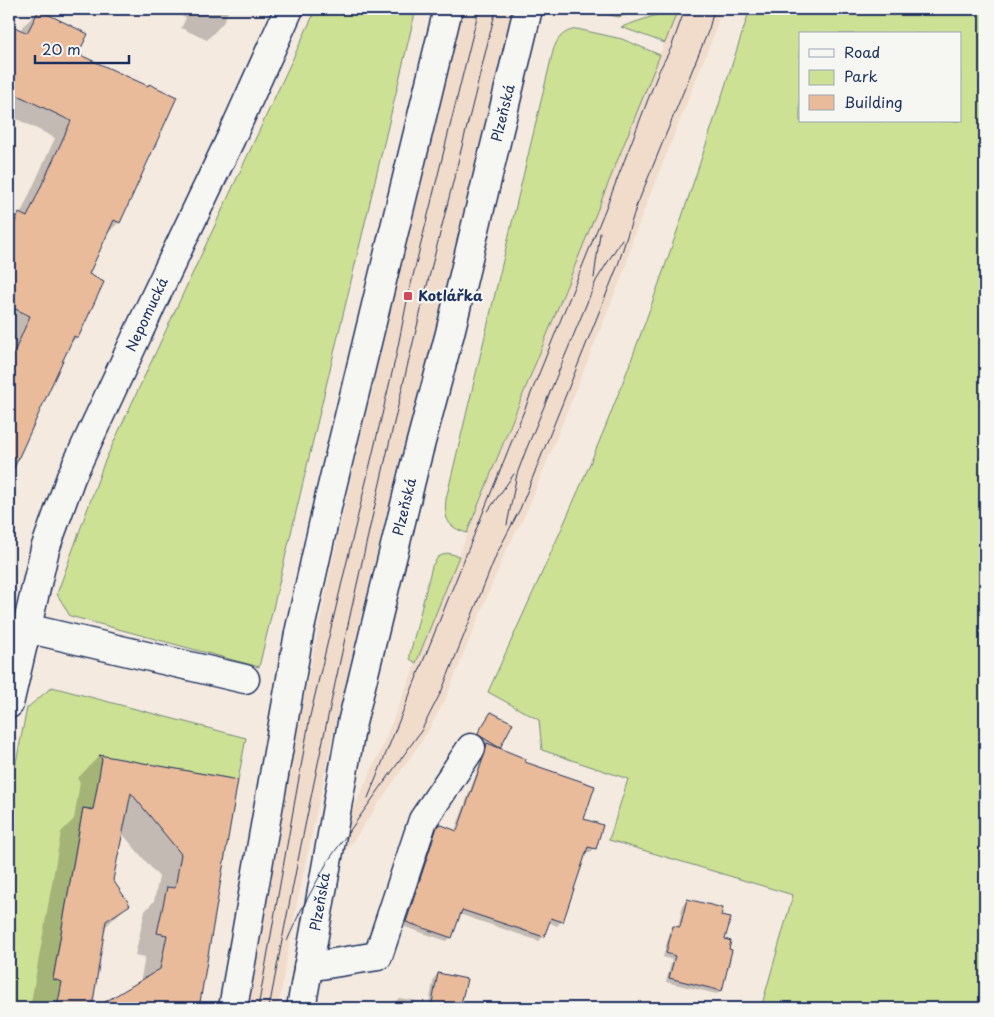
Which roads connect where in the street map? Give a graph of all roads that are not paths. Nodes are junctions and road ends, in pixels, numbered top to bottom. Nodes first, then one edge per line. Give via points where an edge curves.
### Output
1 (289, 9) edge
2 (448, 9) edge
3 (528, 9) edge
4 (26, 628) junction
5 (245, 679) dead end
6 (9, 704) edge
7 (471, 748) dead end
8 (308, 967) junction
9 (233, 1008) edge
10 (301, 1008) edge

1 - 4 main road, Nepomucká via 71,477 45,549
2 - 9 main road via 299,632
3 - 8 main road, Plzeňská via 352,723
4 - 5 main road
4 - 6 main road, Nepomucká
7 - 8 main road via 423,820 378,956
8 - 10 main road, Plzeňská

